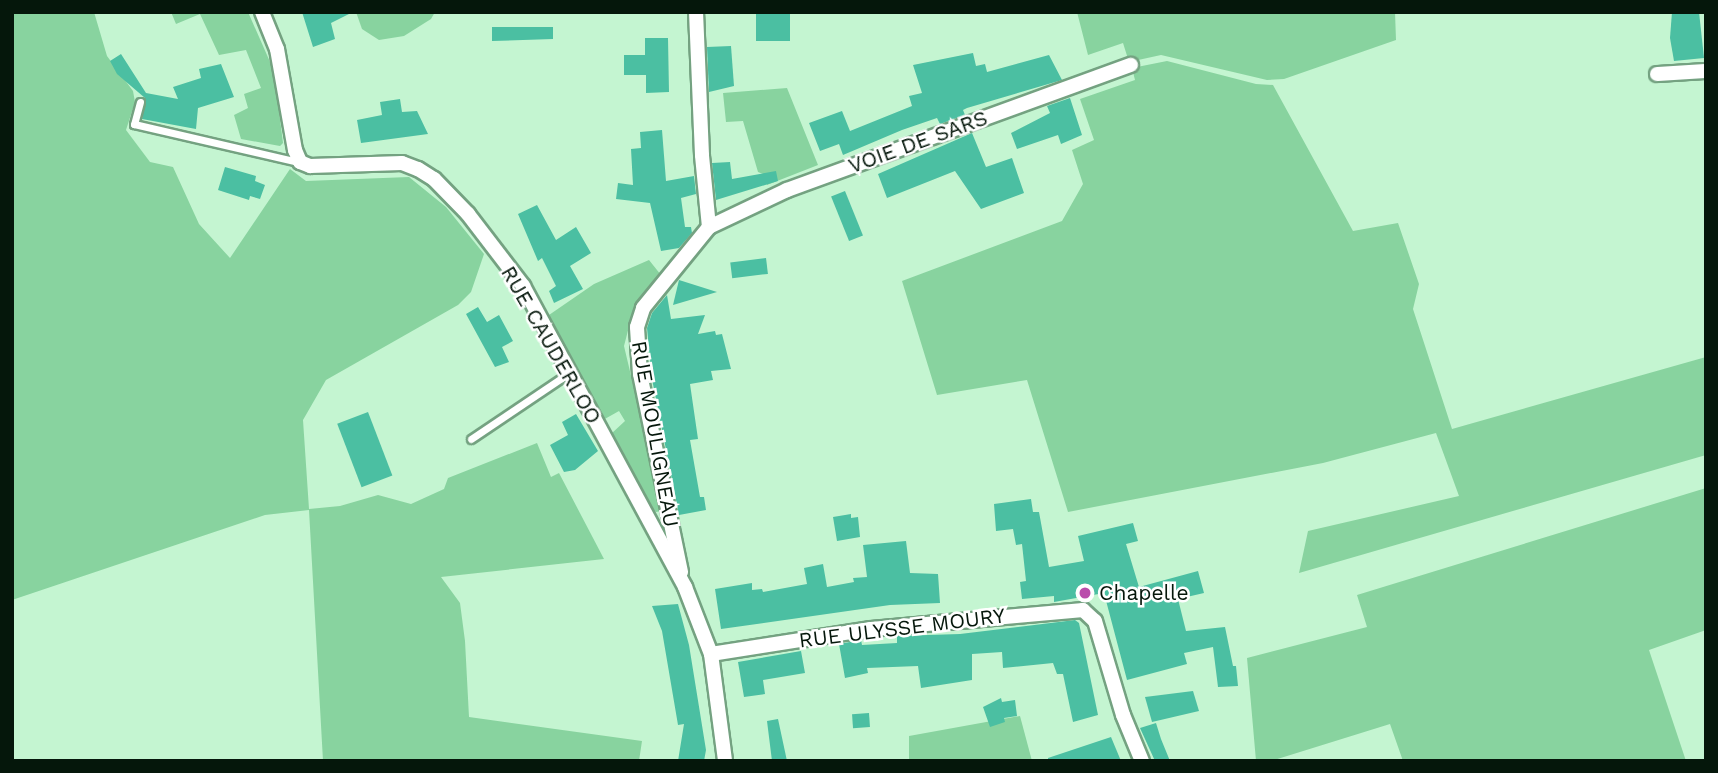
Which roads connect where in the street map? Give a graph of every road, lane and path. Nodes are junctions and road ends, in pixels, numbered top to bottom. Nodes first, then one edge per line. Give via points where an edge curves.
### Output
1 (262, 12) edge
2 (696, 12) edge
3 (1131, 65) dead end
4 (1706, 71) edge
5 (1657, 74) dead end
6 (140, 102) dead end
7 (300, 162) junction
8 (709, 227) junction
9 (570, 373) junction
10 (471, 439) dead end
11 (685, 587) junction
12 (711, 653) junction
13 (725, 761) edge
14 (1142, 761) edge

1 - 7 street via 277,49
2 - 8 street
3 - 8 street, VOIE DE SARS via 788,190
4 - 5 street
6 - 7 lane via 134,124
7 - 9 street, RUE CAUDERLOO via 310,166 402,163 434,179 468,214 523,286
8 - 11 street, RUE MOULIGNEAU via 643,308 636,327 639,370
9 - 10 lane
9 - 11 street, RUE CAUDERLOO
11 - 12 street, RUE CAUDERLOO
12 - 13 street, RUE CAUDERLOO
12 - 14 street, RUE ULYSSE MOURY via 885,628 1076,609 1092,616

